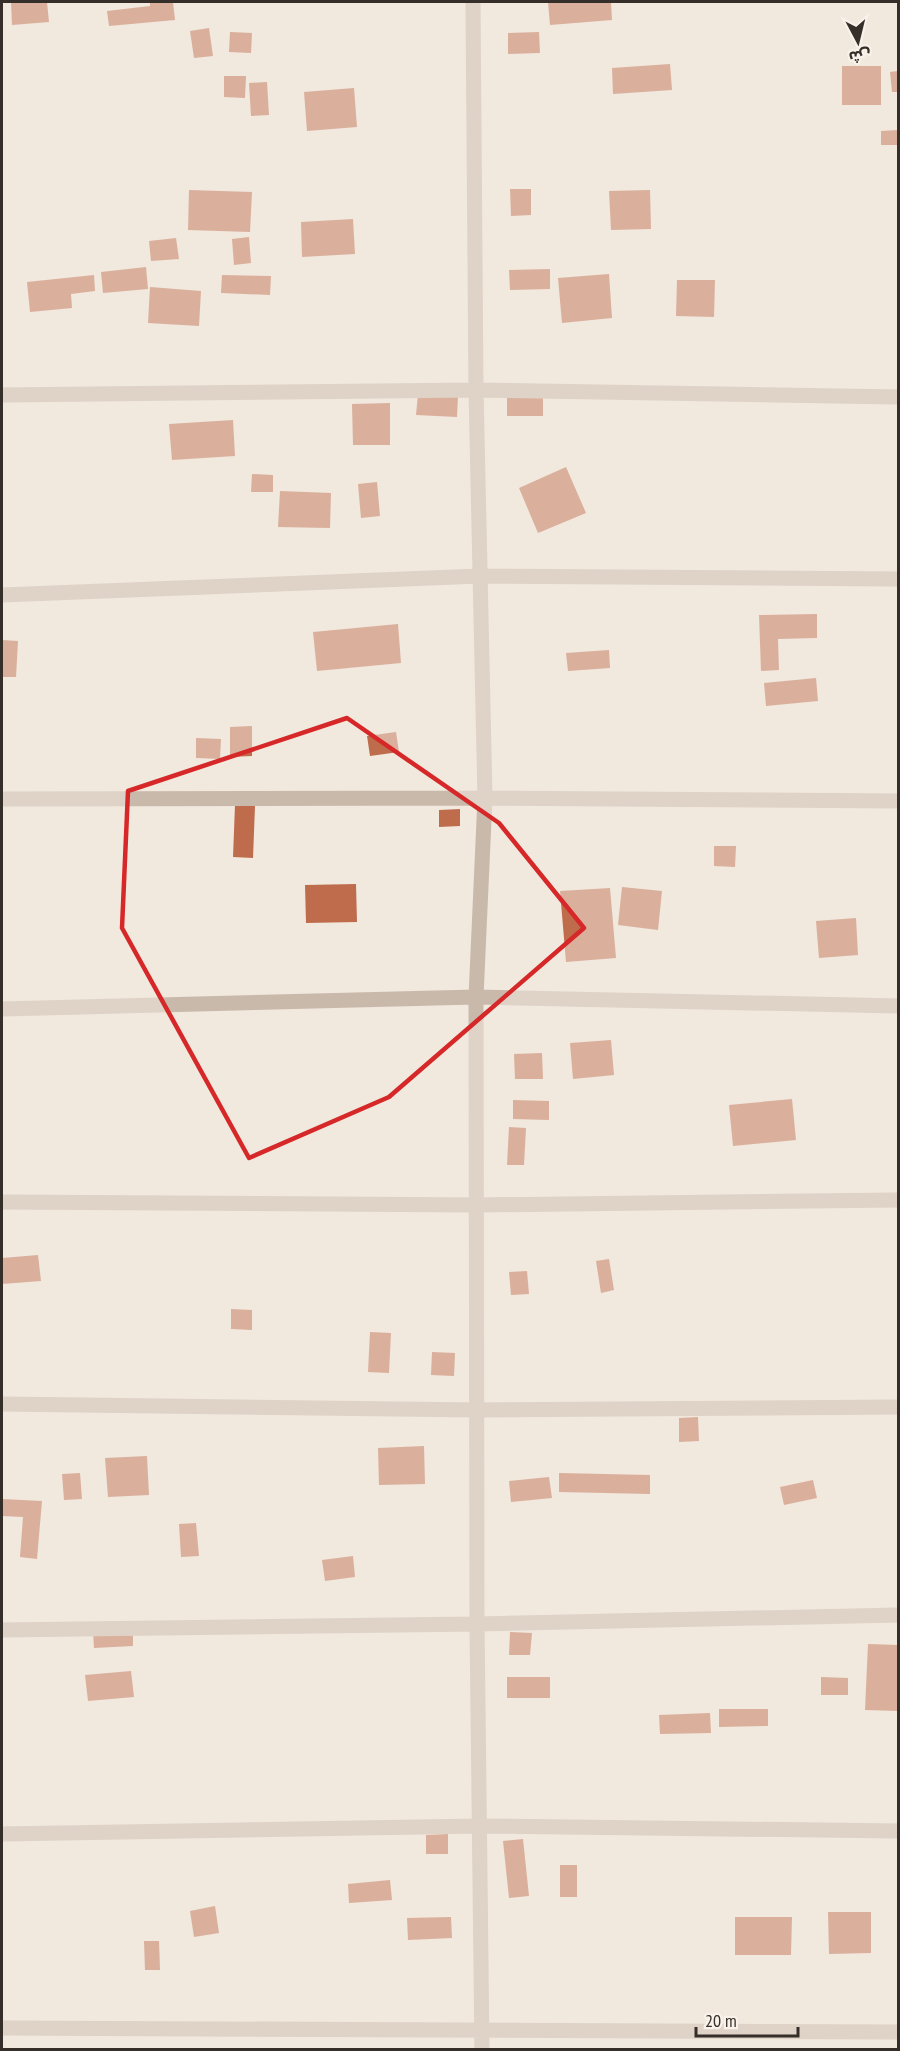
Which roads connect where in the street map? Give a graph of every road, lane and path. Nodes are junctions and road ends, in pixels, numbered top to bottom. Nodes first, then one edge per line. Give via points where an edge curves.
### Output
1 (473, 2) edge
2 (476, 390) junction
3 (2, 396) edge
4 (898, 397) edge
5 (480, 576) junction
6 (898, 579) edge
7 (2, 595) edge
8 (485, 798) junction
9 (2, 799) edge
10 (898, 801) edge
11 (476, 997) junction
12 (898, 1006) edge
13 (2, 1009) edge
14 (898, 1200) edge
15 (2, 1202) edge
16 (477, 1205) junction
17 (2, 1404) edge
18 (898, 1407) edge
19 (477, 1410) junction
20 (898, 1615) edge
21 (477, 1624) junction
22 (2, 1630) edge
23 (480, 1826) junction
24 (898, 1831) edge
25 (2, 1834) edge
26 (2, 2028) edge
27 (482, 2031) junction
28 (898, 2032) edge
29 (482, 2049) edge

1 - 2 street
2 - 3 street
2 - 4 street
2 - 5 street
5 - 6 street
5 - 7 street
5 - 8 street
8 - 9 street
8 - 10 street
8 - 11 street
11 - 12 street
11 - 13 street
11 - 16 street
14 - 16 street
15 - 16 street
16 - 19 street
17 - 19 street
18 - 19 street
19 - 21 street
20 - 21 street
21 - 22 street
21 - 23 street
23 - 24 street
23 - 25 street
23 - 27 street
26 - 27 street
27 - 28 street
27 - 29 street

